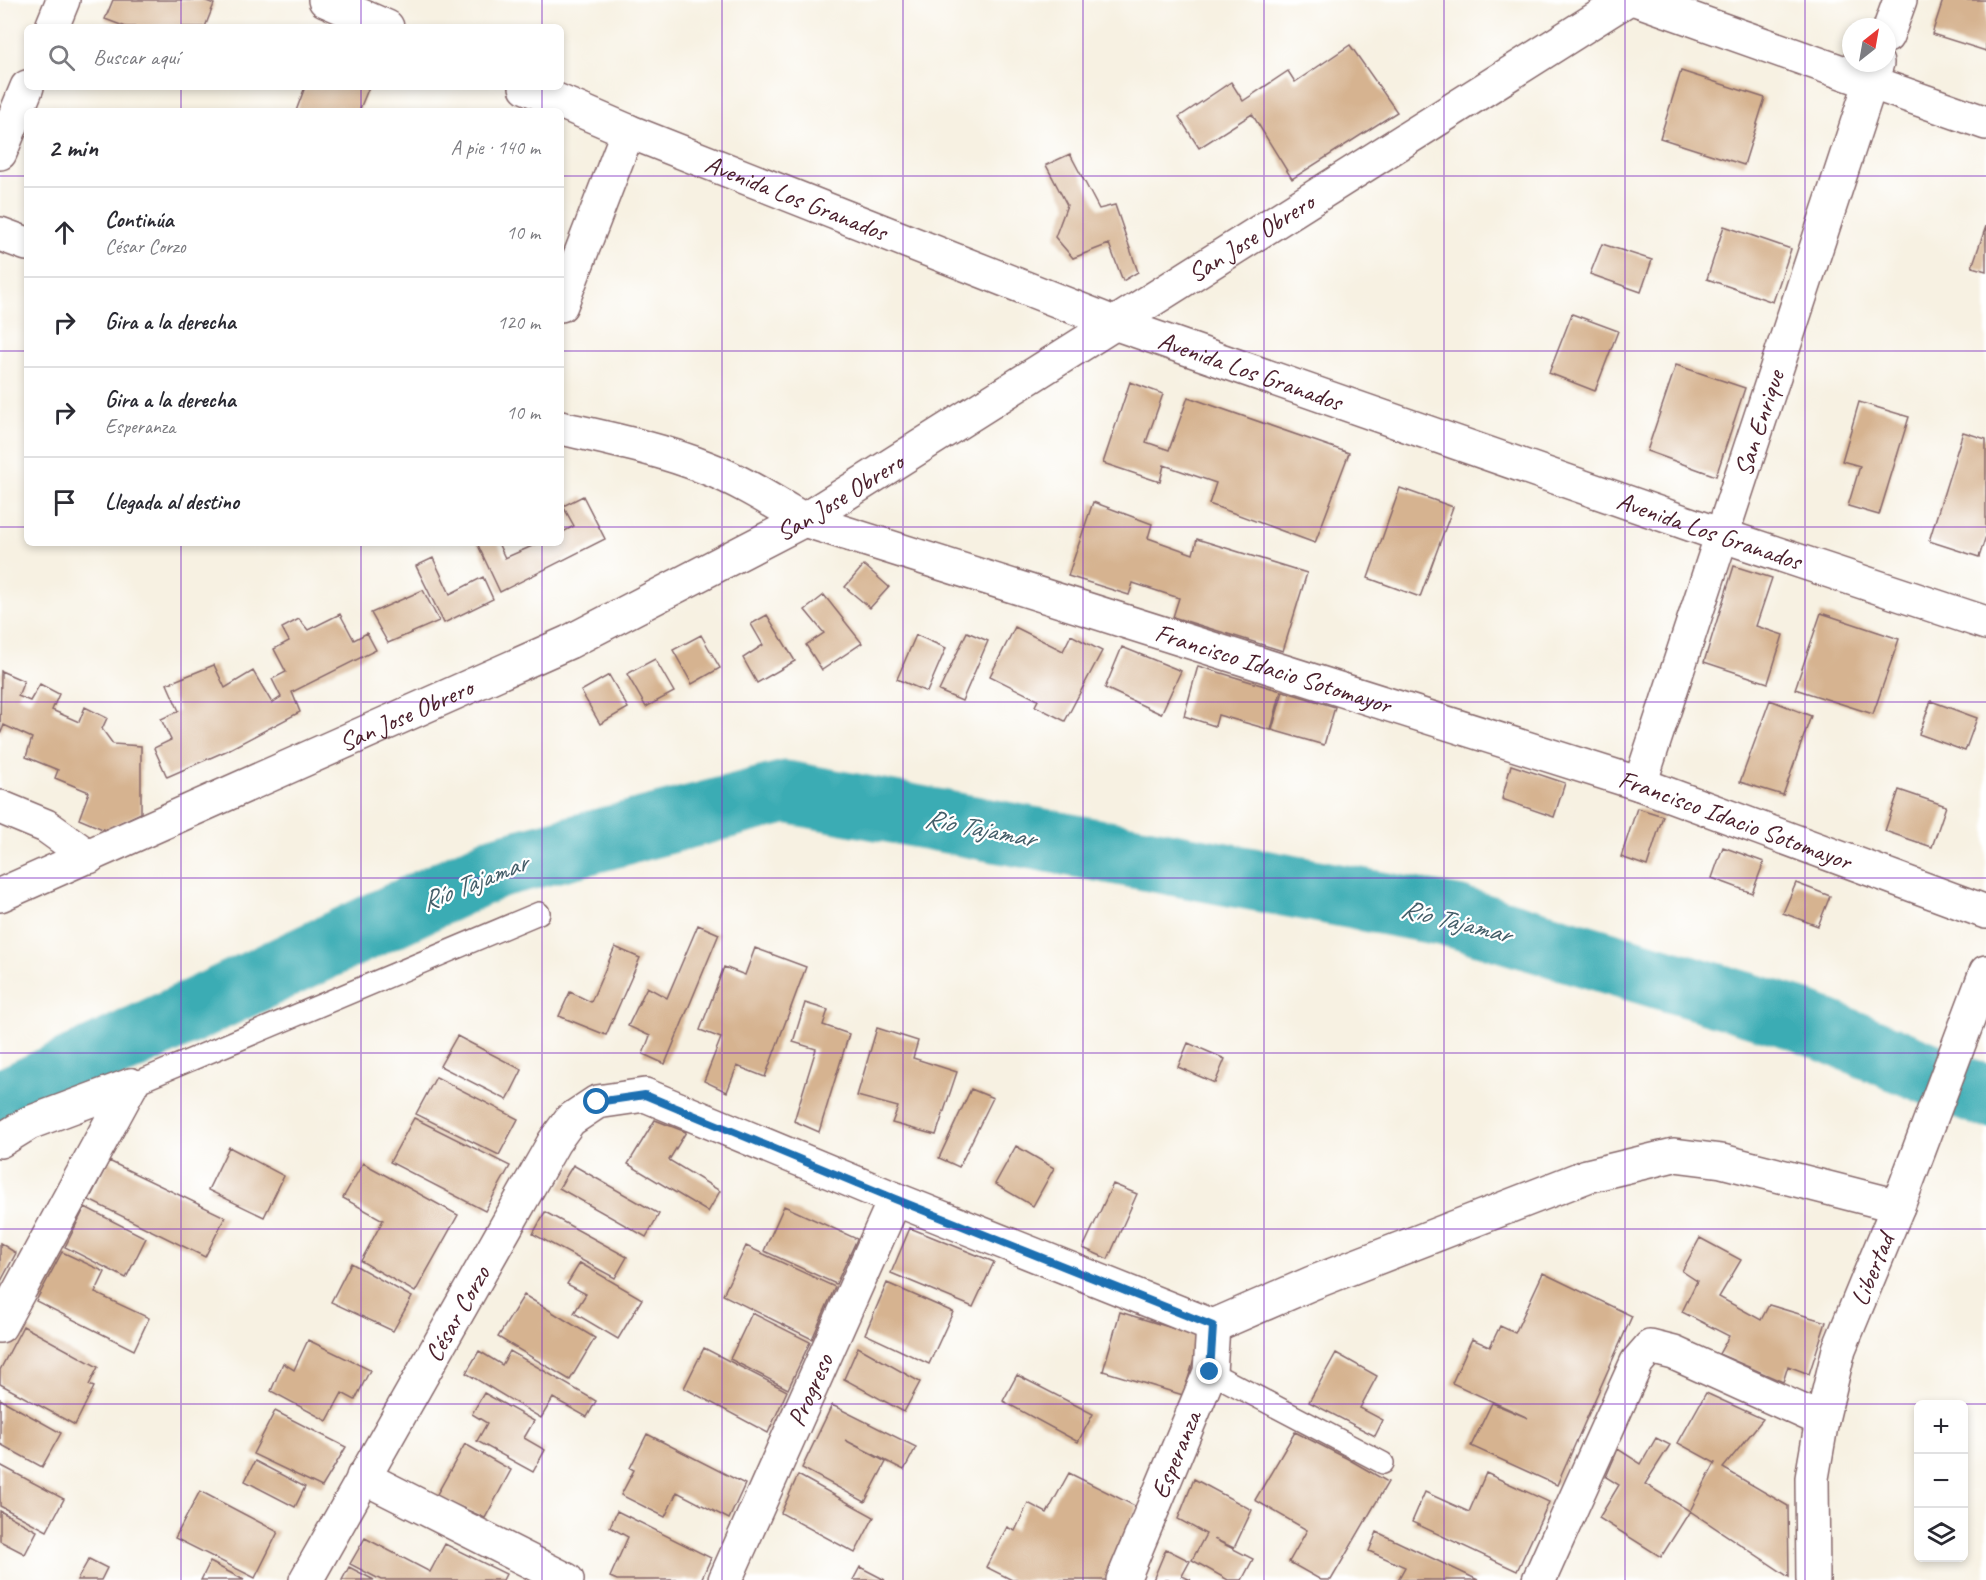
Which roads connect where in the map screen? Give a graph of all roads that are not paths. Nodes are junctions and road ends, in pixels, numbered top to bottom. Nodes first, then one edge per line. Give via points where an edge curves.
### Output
1 (63, 0) edge
2 (325, 0) edge
3 (1626, 0) edge
4 (1638, 0) edge
5 (1900, 0) edge
6 (1894, 18) edge
7 (53, 24) edge
8 (380, 24) edge
9 (1874, 73) edge
10 (26, 90) edge
11 (533, 90) edge
12 (1986, 123) edge
13 (628, 131) junction
14 (0, 153) edge
15 (0, 234) edge
16 (24, 243) edge
17 (564, 297) edge
18 (1114, 322) junction
19 (564, 429) edge
20 (804, 519) junction
21 (1721, 535) junction
22 (1986, 623) edge
23 (1640, 784) junction
24 (0, 807) edge
25 (89, 857) junction
26 (0, 895) edge
27 (1986, 912) edge
28 (539, 913) dead end
29 (1986, 972) edge
30 (131, 1085) junction
31 (0, 1141) edge
32 (895, 1199) junction
33 (1898, 1206) junction
34 (0, 1326) edge
35 (1213, 1326) junction
36 (1210, 1372) junction
37 (1822, 1420) junction
38 (1383, 1463) dead end
39 (363, 1477) junction
40 (306, 1580) edge
41 (567, 1580) edge
42 (725, 1580) edge
43 (1123, 1580) edge
44 (1539, 1580) edge
45 (1813, 1580) edge

1 - 7 street
2 - 8 street
3 - 18 street, San Jose Obrero
4 - 9 street
5 - 6 street
9 - 12 street
9 - 21 street, San Enrique
10 - 14 street
11 - 13 street, Avenida Los Granados
13 - 17 street
13 - 18 street, Avenida Los Granados
15 - 16 street
18 - 20 street, San Jose Obrero
18 - 21 street, Avenida Los Granados
19 - 20 street, Francisco Idacio Sotomayor via 628,443 707,468
20 - 23 street, Francisco Idacio Sotomayor
20 - 25 street, San Jose Obrero via 569,642
21 - 22 street, Avenida Los Granados
21 - 23 street, San Enrique
23 - 27 street, Francisco Idacio Sotomayor
24 - 25 street via 46,826
25 - 26 street, San Jose Obrero
28 - 30 lane
29 - 33 street, Libertad
30 - 31 street via 29,1123
30 - 34 street
32 - 35 street
32 - 39 street, César Corzo via 645,1095 597,1102 570,1120 554,1142
32 - 42 street, Progreso
33 - 35 street via 1722,1161 1674,1155 1587,1176 1312,1283
33 - 37 street, Libertad via 1839,1349
35 - 36 street, Esperanza
36 - 38 lane
36 - 43 street, Esperanza
37 - 44 street via 1674,1353 1650,1347 1636,1362
37 - 45 street, Libertad via 1812,1478
39 - 40 street, César Corzo
39 - 41 street

